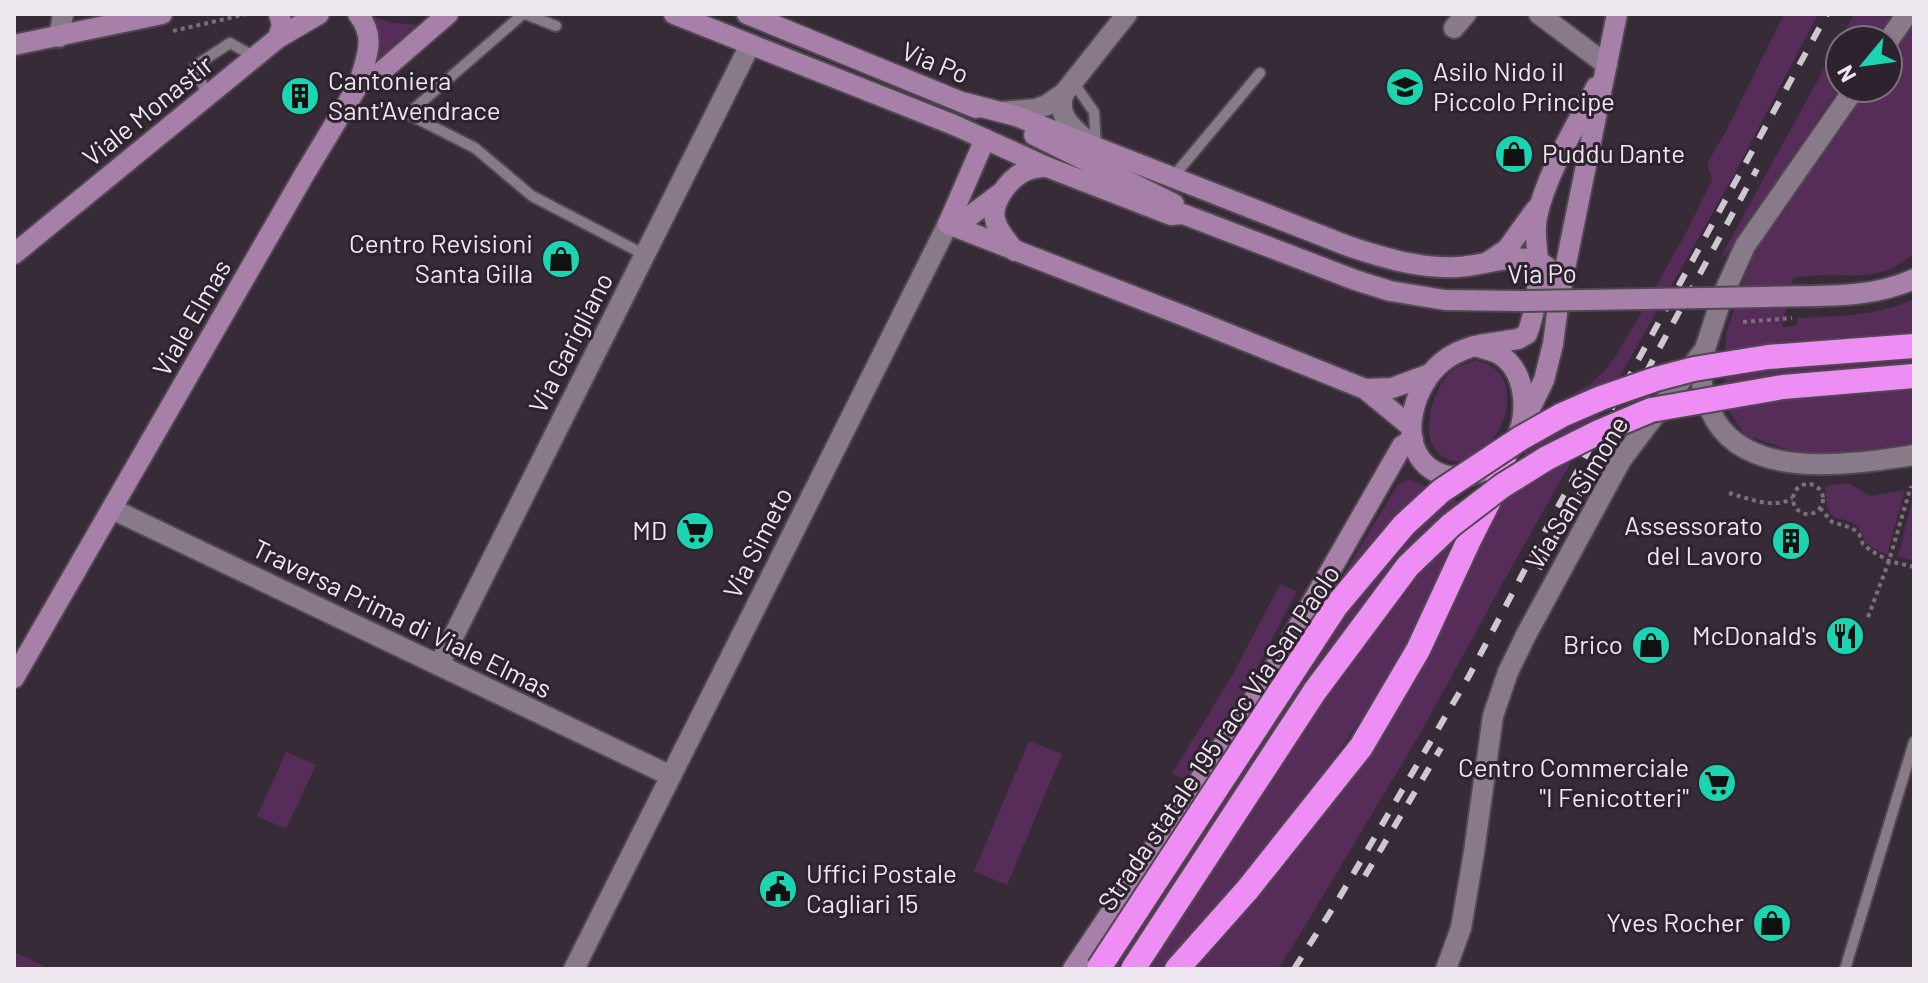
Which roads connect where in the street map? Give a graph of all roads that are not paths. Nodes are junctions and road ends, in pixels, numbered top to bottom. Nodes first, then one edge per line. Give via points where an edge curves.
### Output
1 (63, 14) edge
2 (162, 14) edge
3 (279, 14) edge
4 (319, 14) edge
5 (358, 14) edge
6 (448, 14) edge
7 (524, 14) edge
8 (674, 14) edge
9 (747, 14) edge
10 (1127, 14) edge
11 (1539, 14) edge
12 (1617, 14) edge
13 (556, 26) dead end
14 (59, 37) junction
15 (278, 38) junction
16 (14, 45) edge
17 (750, 45) junction
18 (255, 57) junction
19 (1607, 65) junction
20 (1260, 73) dead end
21 (359, 84) junction
22 (1069, 87) junction
23 (207, 96) junction
24 (966, 103) junction
25 (1844, 104) edge
26 (1001, 112) junction
27 (985, 139) junction
28 (1093, 145) junction
29 (1047, 167) junction
30 (1173, 177) junction
31 (1005, 190) junction
32 (1542, 199) junction
33 (1183, 214) junction
34 (948, 224) junction
35 (1015, 251) junction
36 (14, 254) edge
37 (645, 255) junction
38 (1538, 261) junction
39 (1480, 265) junction
40 (1914, 279) edge
41 (1559, 298) junction
42 (1474, 346) junction
43 (1914, 346) edge
44 (1705, 349) junction
45 (1430, 374) junction
46 (1914, 376) edge
47 (1365, 389) junction
48 (1521, 427) junction
49 (1412, 433) junction
50 (1914, 455) edge
51 (1504, 456) junction
52 (112, 509) junction
53 (439, 665) junction
54 (14, 678) edge
55 (1914, 742) edge
56 (671, 776) junction
57 (574, 969) edge
58 (1073, 969) edge
59 (1099, 969) edge
60 (1133, 969) edge
61 (1177, 969) edge
62 (1446, 969) edge
63 (1845, 969) edge

1 - 14 street
2 - 14 street
3 - 15 street
4 - 15 street, Viale Monastir
5 - 21 street via 370,43
6 - 21 street, Viale Elmas via 381,72
7 - 13 lane
7 - 37 lane via 408,114 475,148 532,196
8 - 17 street, Via Po
9 - 24 street, Via Po
10 - 22 street
11 - 19 street
12 - 19 street
14 - 16 street
15 - 18 street, Viale Monastir
17 - 27 street, Via Po
17 - 37 street, Via Garigliano
18 - 23 street, Viale Monastir
18 - 23 lane via 230,43 195,66
19 - 32 street
19 - 41 street
20 - 30 lane
21 - 52 street, Viale Elmas
22 - 26 street via 1047,105
22 - 28 street via 1060,106 1064,116
23 - 36 street, Viale Monastir
24 - 26 street
24 - 33 street, Via Po via 1175,204
25 - 44 street, Via San Simone via 1745,246
26 - 28 street
27 - 29 street, Via Po
27 - 34 street, Via Simeto
28 - 30 street
29 - 31 street via 1024,171
29 - 33 street, Via Po via 1171,215
30 - 39 street via 1388,260 1438,267
31 - 34 street via 970,216
31 - 35 street via 995,220
32 - 38 street via 1535,227
32 - 39 street via 1507,249
33 - 40 street, Via Po, bridge via 1355,280 1445,300 1857,294
34 - 35 street
34 - 56 street, Via Simeto
35 - 47 street
37 - 53 street, Via Garigliano
38 - 39 street via 1517,258
38 - 41 street via 1549,268
38 - 42 street via 1527,334
41 - 48 street via 1544,380
42 - 45 street via 1455,353
42 - 48 street via 1497,353 1521,381
43 - 59 highway, Strada statale 195 racc Via San Paolo, bridge via 1768,357 1656,379 1562,415 1441,491 1404,525 1336,606
44 - 50 street via 1705,399 1717,424 1737,444 1762,456 1807,465
44 - 62 street, Via San Simone via 1621,460 1508,672 1493,716 1461,928
45 - 47 street via 1392,388
45 - 49 street via 1415,402
46 - 60 highway, Strada statale 195 racc Via San Paolo, bridge via 1783,387 1651,410 1547,458 1502,486 1408,566 1315,691
47 - 49 street
48 - 51 street
49 - 51 street via 1421,460 1446,477 1482,471
49 - 58 street via 1272,672
51 - 61 highway via 1501,477 1418,650 1361,747
52 - 53 street, Traversa Prima di Viale Elmas
52 - 54 street, Viale Elmas
53 - 56 street, Traversa Prima di Viale Elmas
55 - 63 lane
56 - 57 street, Via Simeto

